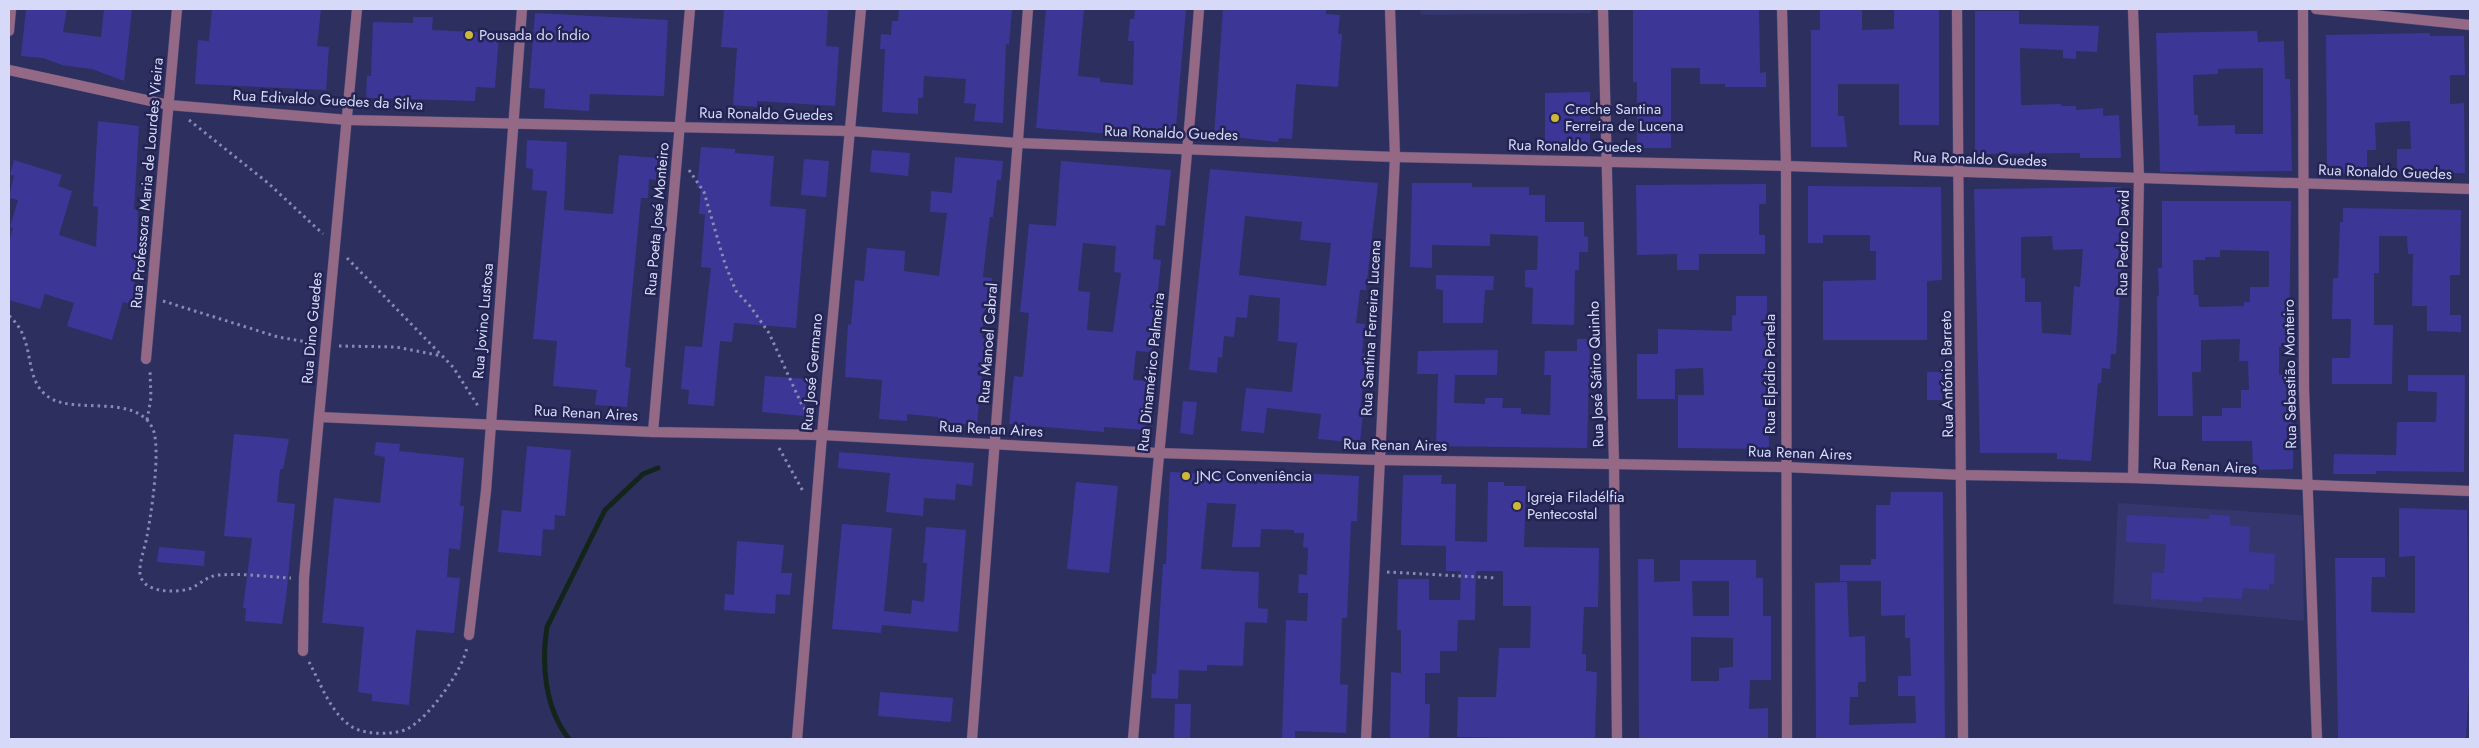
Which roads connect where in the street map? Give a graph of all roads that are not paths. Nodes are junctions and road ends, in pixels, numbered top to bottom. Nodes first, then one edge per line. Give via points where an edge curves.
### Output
1 (10, 9) edge
2 (177, 9) edge
3 (357, 9) edge
4 (522, 9) edge
5 (690, 9) edge
6 (862, 9) edge
7 (1028, 9) edge
8 (1199, 9) edge
9 (1390, 9) edge
10 (1603, 9) edge
11 (1782, 9) edge
12 (1957, 9) edge
13 (2133, 9) edge
14 (2303, 9) edge
15 (2316, 9) edge
16 (2470, 25) edge
17 (9, 31) edge
18 (9, 70) edge
19 (169, 105) junction
20 (348, 120) junction
21 (515, 122) junction
22 (680, 127) junction
23 (850, 131) junction
24 (1019, 142) junction
25 (1188, 149) junction
26 (1395, 157) junction
27 (1606, 161) junction
28 (1786, 166) junction
29 (1960, 173) junction
30 (2139, 178) junction
31 (2303, 184) junction
32 (2470, 189) edge
33 (146, 359) road end
34 (319, 417) junction
35 (490, 423) junction
36 (653, 432) junction
37 (822, 435) junction
38 (996, 444) junction
39 (1158, 453) junction
40 (1379, 460) junction
41 (1614, 464) junction
42 (1784, 467) junction
43 (1963, 475) junction
44 (2133, 478) junction
45 (2308, 486) junction
46 (2470, 491) edge
47 (469, 635) road end
48 (303, 651) road end
49 (797, 739) edge
50 (972, 739) edge
51 (1133, 739) edge
52 (1366, 739) edge
53 (1617, 739) edge
54 (1787, 739) edge
55 (1963, 739) edge
56 (2317, 739) edge

1 - 17 street
2 - 19 street, Rua Professora Maria de Lourdes Vieira
3 - 20 street, Rua Dino Guedes
4 - 21 street, Rua Jovino Lustosa
5 - 22 street, Rua Poeta José Monteiro
6 - 23 street, Rua José Germano
7 - 24 street, Rua Manoel Cabral
8 - 25 street, Rua Dinamérico Palmeira
9 - 26 street, Rua Santina Ferreira Lucena
10 - 27 street, Rua José Sátiro Quinho
11 - 28 street, Rua Elpídio Portela
12 - 29 street, Rua António Barreto
13 - 30 street, Rua Pedro David
14 - 31 street, Rua Sebastião Monteiro
15 - 16 street
18 - 19 street, Rua Edivaldo Guedes da Silva
19 - 20 street, Rua Edivaldo Guedes da Silva
19 - 33 street, Rua Professora Maria de Lourdes Vieira
20 - 21 street, Rua Edivaldo Guedes da Silva
20 - 34 street, Rua Dino Guedes
21 - 22 street, Rua Edivaldo Guedes da Silva
21 - 35 street, Rua Jovino Lustosa
22 - 23 street, Rua Ronaldo Guedes
22 - 36 street, Rua Poeta José Monteiro
23 - 24 street, Rua Ronaldo Guedes
23 - 37 street, Rua José Germano
24 - 25 street, Rua Ronaldo Guedes
24 - 38 street, Rua Manoel Cabral
25 - 26 street, Rua Ronaldo Guedes
25 - 39 street, Rua Dinamérico Palmeira
26 - 27 street, Rua Ronaldo Guedes
26 - 40 street, Rua Santina Ferreira Lucena
27 - 28 street, Rua Ronaldo Guedes
27 - 41 street, Rua José Sátiro Quinho
28 - 29 street, Rua Ronaldo Guedes
28 - 42 street, Rua Elpídio Portela
29 - 30 street, Rua Ronaldo Guedes
29 - 43 street, Rua António Barreto
30 - 31 street, Rua Ronaldo Guedes
30 - 44 street, Rua Pedro David
31 - 32 street, Rua Ronaldo Guedes
31 - 45 street, Rua Sebastião Monteiro
34 - 35 street, Rua Renan Aires
34 - 48 street, Rua Dino Guedes via 304,578
35 - 36 street, Rua Renan Aires
35 - 47 street, Rua Jovino Lustosa via 486,491
36 - 37 street, Rua Renan Aires
37 - 38 street, Rua Renan Aires
37 - 49 street, Rua José Germano
38 - 39 street, Rua Renan Aires
38 - 50 street, Rua Manoel Cabral
39 - 40 street, Rua Renan Aires
39 - 51 street, Rua Dinamérico Palmeira
40 - 41 street, Rua Renan Aires
40 - 52 street, Rua Santina Ferreira Lucena
41 - 42 street, Rua Renan Aires
41 - 53 street, Rua José Sátiro Quinho
42 - 43 street, Rua Renan Aires
42 - 54 street, Rua Elpídio Portela
43 - 44 street, Rua Renan Aires
43 - 55 street, Rua António Barreto
44 - 45 street, Rua Renan Aires
45 - 46 street, Rua Renan Aires
45 - 56 street, Rua Sebastião Monteiro

